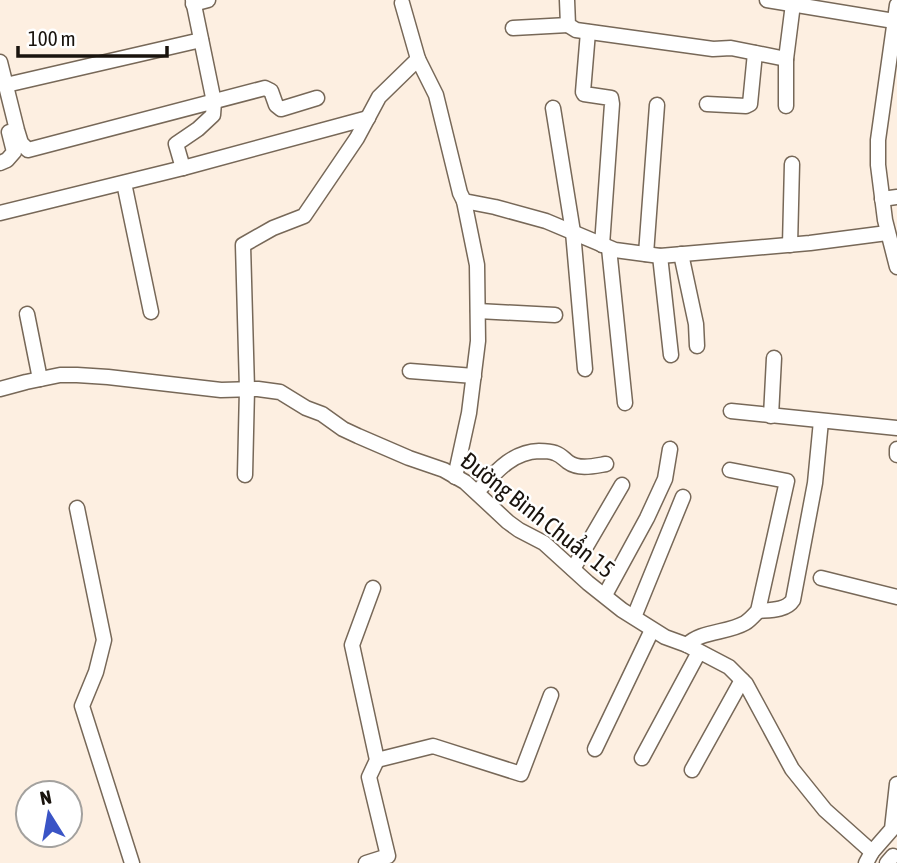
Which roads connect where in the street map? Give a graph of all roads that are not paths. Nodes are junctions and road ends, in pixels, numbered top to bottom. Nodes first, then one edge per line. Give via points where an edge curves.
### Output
1 (208, 0) edge
2 (567, 0) edge
3 (767, 0) edge
4 (402, 1) edge
5 (193, 2) edge
6 (793, 4) junction
7 (897, 5) edge
8 (894, 21) junction
9 (568, 25) junction
10 (513, 28) dead end
11 (588, 32) junction
12 (201, 40) junction
13 (755, 53) junction
14 (893, 56) edge
15 (418, 59) junction
16 (786, 59) junction
17 (0, 61) edge
18 (6, 85) junction
19 (317, 98) dead end
20 (0, 100) edge
21 (214, 102) junction
22 (707, 104) dead end
23 (657, 105) dead end
24 (786, 106) dead end
25 (553, 108) dead end
26 (368, 118) junction
27 (0, 163) edge
28 (792, 164) dead end
29 (183, 168) junction
30 (124, 183) junction
31 (890, 198) edge
32 (464, 201) junction
33 (0, 213) edge
34 (890, 223) edge
35 (573, 232) junction
36 (790, 245) junction
37 (606, 246) junction
38 (681, 254) junction
39 (653, 255) junction
40 (897, 267) edge
41 (478, 311) junction
42 (151, 312) dead end
43 (27, 314) dead end
44 (555, 315) dead end
45 (696, 346) dead end
46 (671, 355) dead end
47 (774, 358) dead end
48 (584, 369) dead end
49 (410, 371) dead end
50 (474, 376) junction
51 (40, 379) junction
52 (0, 389) edge
53 (247, 389) junction
54 (625, 403) dead end
55 (731, 411) dead end
56 (771, 416) junction
57 (821, 421) junction
58 (897, 428) edge
59 (670, 449) dead end
60 (897, 449) edge
61 (897, 455) edge
62 (606, 464) dead end
63 (730, 470) dead end
64 (245, 475) dead end
65 (455, 477) junction
66 (622, 485) dead end
67 (477, 492) junction
68 (683, 497) dead end
69 (77, 508) dead end
70 (573, 569) junction
71 (821, 578) dead end
72 (373, 588) dead end
73 (605, 595) junction
74 (897, 597) edge
75 (758, 611) junction
76 (634, 617) junction
77 (652, 630) junction
78 (693, 648) junction
79 (742, 680) junction
80 (551, 695) dead end
81 (595, 749) dead end
82 (642, 758) dead end
83 (377, 760) junction
84 (692, 770) dead end
85 (897, 784) edge
86 (895, 830) edge
87 (869, 857) edge
88 (132, 863) edge
89 (366, 863) edge

1 - 5 street
2 - 9 street
3 - 6 street
4 - 15 street
5 - 12 street
6 - 8 street
6 - 16 street
7 - 8 street
8 - 14 street
9 - 10 street
9 - 11 street
11 - 13 street
11 - 37 street via 583,92 611,98 612,104
12 - 18 street
12 - 21 street
13 - 16 street
13 - 22 street via 750,104
14 - 31 street via 878,140 878,165
15 - 26 street via 379,97
15 - 32 street via 436,95
16 - 24 street
17 - 18 street
18 - 21 street via 21,143 29,150
19 - 21 street via 281,109 265,88
20 - 27 street via 14,152
21 - 29 street via 213,116 176,144
23 - 39 street
25 - 35 street
26 - 29 street
26 - 53 street via 304,216 243,245
28 - 36 street
29 - 30 street
30 - 33 street
30 - 42 street
31 - 34 street
32 - 35 street
32 - 41 street via 477,265
34 - 36 street
34 - 40 street
35 - 37 street
35 - 48 street
36 - 38 street
37 - 39 street
37 - 54 street
38 - 39 street
38 - 45 street via 696,324
39 - 46 street
41 - 44 street
41 - 50 street
43 - 51 street
47 - 56 street
49 - 50 street
50 - 65 street
51 - 52 street, Đường Bình Chuẩn 15
51 - 53 street, Đường Bình Chuẩn 15 via 77,375
53 - 64 street
53 - 65 street, Đường Bình Chuẩn 15 via 280,392 358,436
55 - 56 street
56 - 57 street
57 - 58 street
57 - 75 street via 815,483 793,600 782,608
59 - 73 street via 665,479
60 - 61 street
62 - 67 street via 586,467 571,464 551,451 534,452 504,464
63 - 75 street via 787,481
65 - 67 street, Đường Bình Chuẩn 15
66 - 70 street
67 - 70 street, Đường Bình Chuẩn 15 via 509,523 544,543
68 - 76 street
69 - 88 street via 104,640 82,706
70 - 73 street, Đường Bình Chuẩn 15
71 - 74 street
72 - 83 street via 352,645
73 - 76 street, Đường Bình Chuẩn 15
75 - 78 street via 747,622 694,638
76 - 77 street, Đường Bình Chuẩn 15
77 - 78 street, Đường Bình Chuẩn 15
77 - 81 street
78 - 79 street, Đường Bình Chuẩn 15 via 729,667
78 - 82 street
79 - 84 street
79 - 87 street, Đường Bình Chuẩn 15 via 792,769
80 - 83 street via 521,774 433,746
83 - 89 street via 369,777 388,856
85 - 86 street
86 - 87 street

